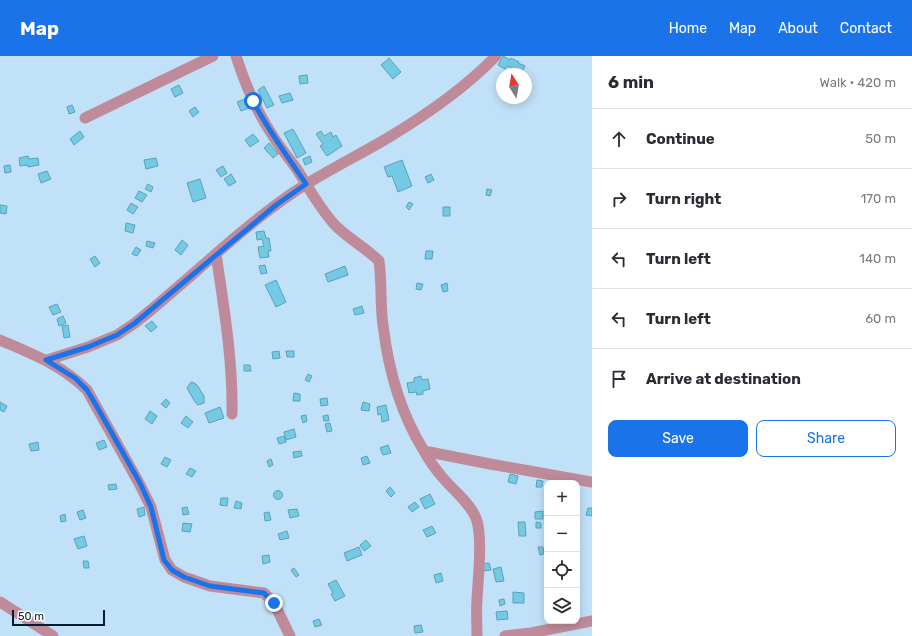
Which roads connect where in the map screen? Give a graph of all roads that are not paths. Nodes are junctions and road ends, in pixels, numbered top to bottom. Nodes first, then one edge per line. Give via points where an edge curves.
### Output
1 (213, 56) edge
2 (236, 56) edge
3 (496, 56) edge
4 (85, 118) dead end
5 (306, 184) junction
6 (216, 254) junction
7 (0, 340) edge
8 (46, 360) junction
9 (232, 414) dead end
10 (424, 451) junction
11 (592, 482) edge
12 (0, 602) edge
13 (592, 621) edge
14 (53, 636) edge
15 (290, 636) edge
16 (478, 636) edge
17 (505, 636) edge

1 - 4 street
2 - 5 street via 263,120
3 - 5 street via 464,86 427,114
5 - 6 street
5 - 10 street via 335,225 378,261 382,324 390,365 401,404
6 - 8 street via 155,307 117,335
6 - 9 street via 230,355
7 - 8 street
8 - 15 street via 75,378 87,390 96,405 140,483 151,507 164,560 172,570 210,586 264,593 274,603
10 - 11 street
10 - 16 street via 476,518 480,535
12 - 14 street
13 - 17 street

